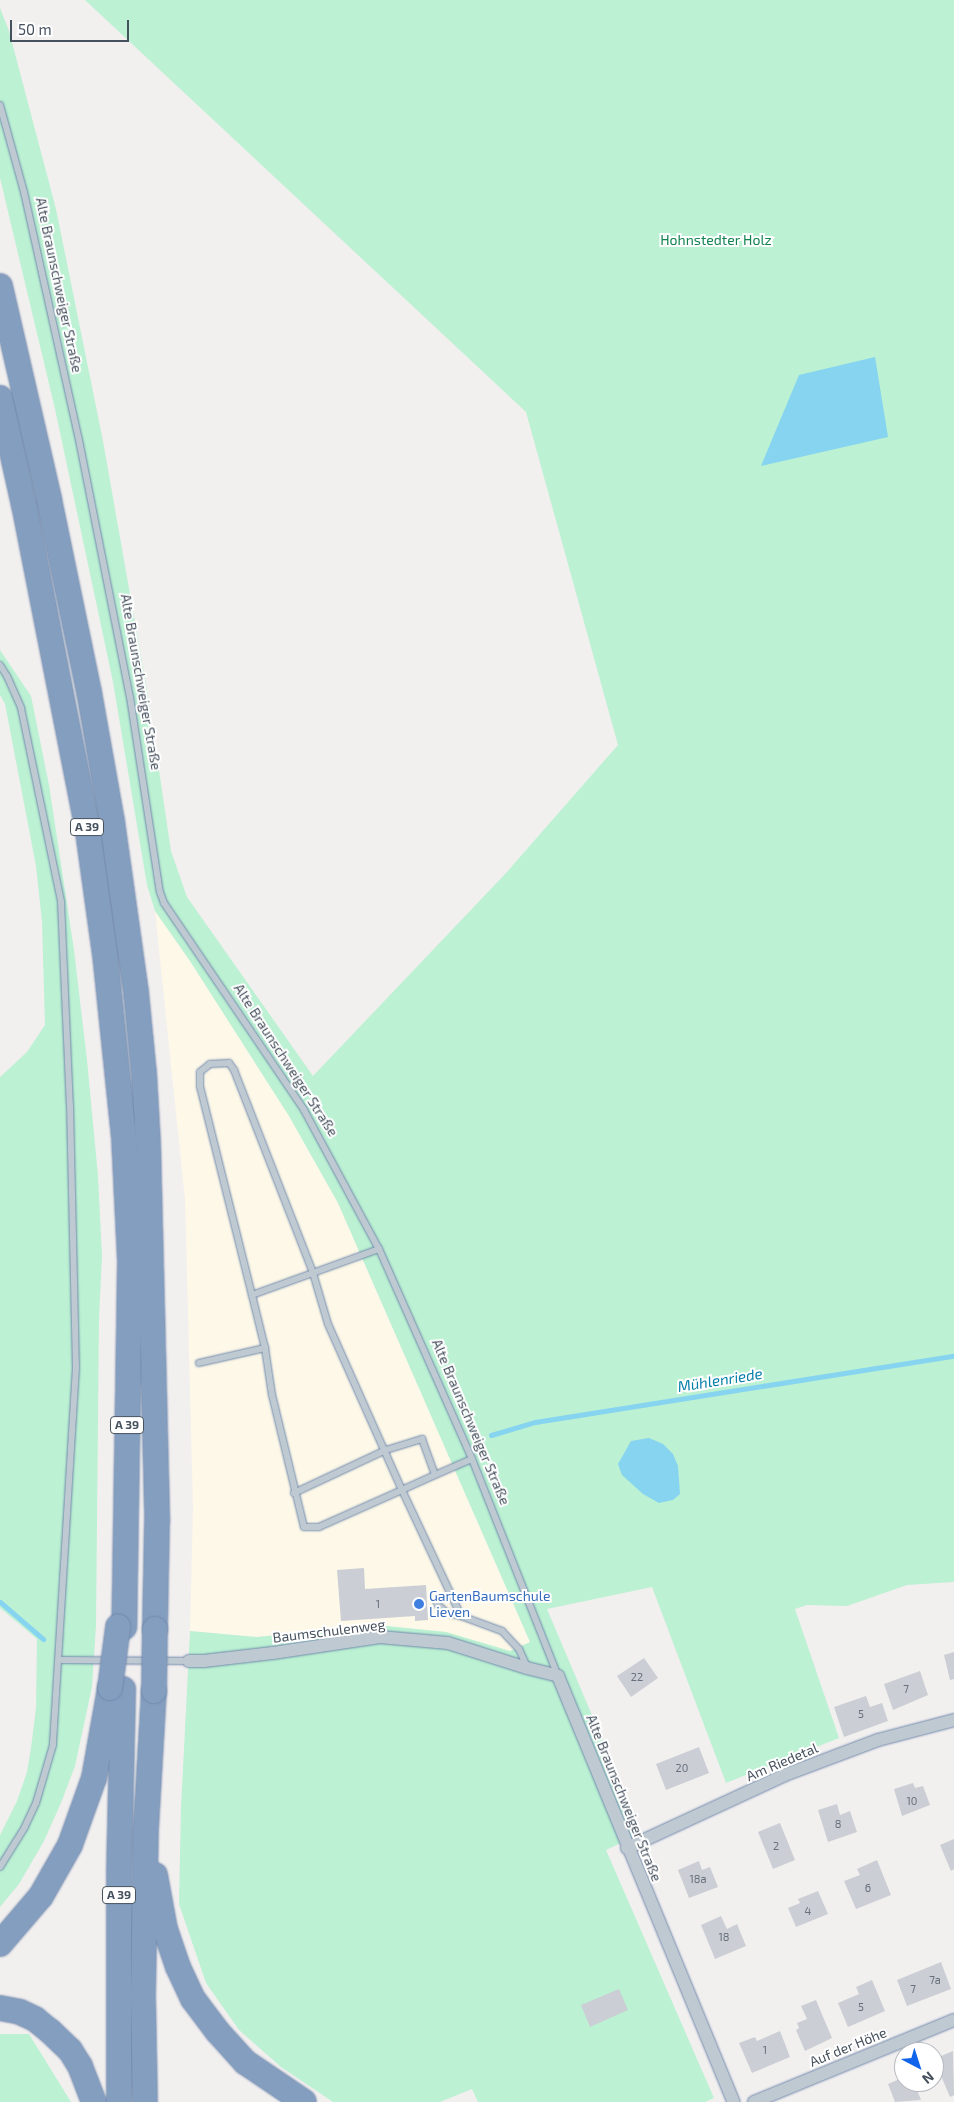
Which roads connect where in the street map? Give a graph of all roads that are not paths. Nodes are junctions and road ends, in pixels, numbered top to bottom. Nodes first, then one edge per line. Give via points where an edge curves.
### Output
1 (0, 105) edge
2 (0, 286) edge
3 (0, 398) edge
4 (0, 665) edge
5 (379, 1249) junction
6 (312, 1273) junction
7 (252, 1294) junction
8 (265, 1348) junction
9 (199, 1363) dead end
10 (386, 1450) junction
11 (472, 1459) junction
12 (435, 1475) junction
13 (402, 1490) junction
14 (294, 1493) junction
15 (436, 1604) dead end
16 (462, 1616) junction
17 (60, 1660) junction
18 (189, 1660) joint
19 (527, 1668) junction
20 (558, 1676) junction
21 (117, 1688) junction
22 (954, 1720) edge
23 (146, 1828) junction
24 (628, 1848) junction
25 (0, 1867) edge
26 (0, 1944) edge
27 (0, 2008) edge
28 (954, 2020) edge
29 (145, 2101) edge
30 (94, 2102) edge
31 (119, 2102) edge
32 (304, 2102) edge
33 (734, 2102) edge
34 (754, 2102) edge

1 - 5 lane, Alte Braunschweiger Straße via 24,192 84,465 130,697 160,892 164,903 304,1110
2 - 23 highway, A 39, bridge via 89,692 112,821 144,1074 157,1522 154,1691
3 - 21 highway, A 39 via 86,825 105,954 124,1138 130,1262 123,1588
4 - 17 lane via 21,708 61,902 76,1367
5 - 6 lane
5 - 11 lane, Alte Braunschweiger Straße
6 - 7 lane
6 - 7 lane via 234,1070 229,1063 210,1064 200,1072 200,1087
6 - 10 lane via 328,1324
7 - 8 lane
8 - 9 lane
8 - 14 lane
10 - 12 lane via 422,1439
10 - 13 lane
10 - 14 lane
11 - 12 lane
11 - 20 lane, Alte Braunschweiger Straße
12 - 13 lane
13 - 14 lane via 319,1527 304,1527
13 - 16 lane
15 - 16 lane via 447,1613
16 - 19 lane via 502,1631 516,1644
17 - 18 lane
17 - 25 lane via 53,1745 46,1775 25,1827
18 - 19 street, Baumschulenweg via 273,1653 380,1637 448,1643
19 - 20 street, Baumschulenweg
20 - 24 street, Alte Braunschweiger Straße
21 - 26 highway via 94,1778 70,1845 41,1896
21 - 31 highway, A 39
22 - 24 street, Am Riedetal via 878,1740 785,1775
23 - 29 highway, A 39
23 - 32 highway via 165,1929 193,1999 216,2031 245,2062
24 - 33 street, Alte Braunschweiger Straße
27 - 30 highway via 20,2012 35,2020 70,2050
28 - 34 street, Auf der Höhe

